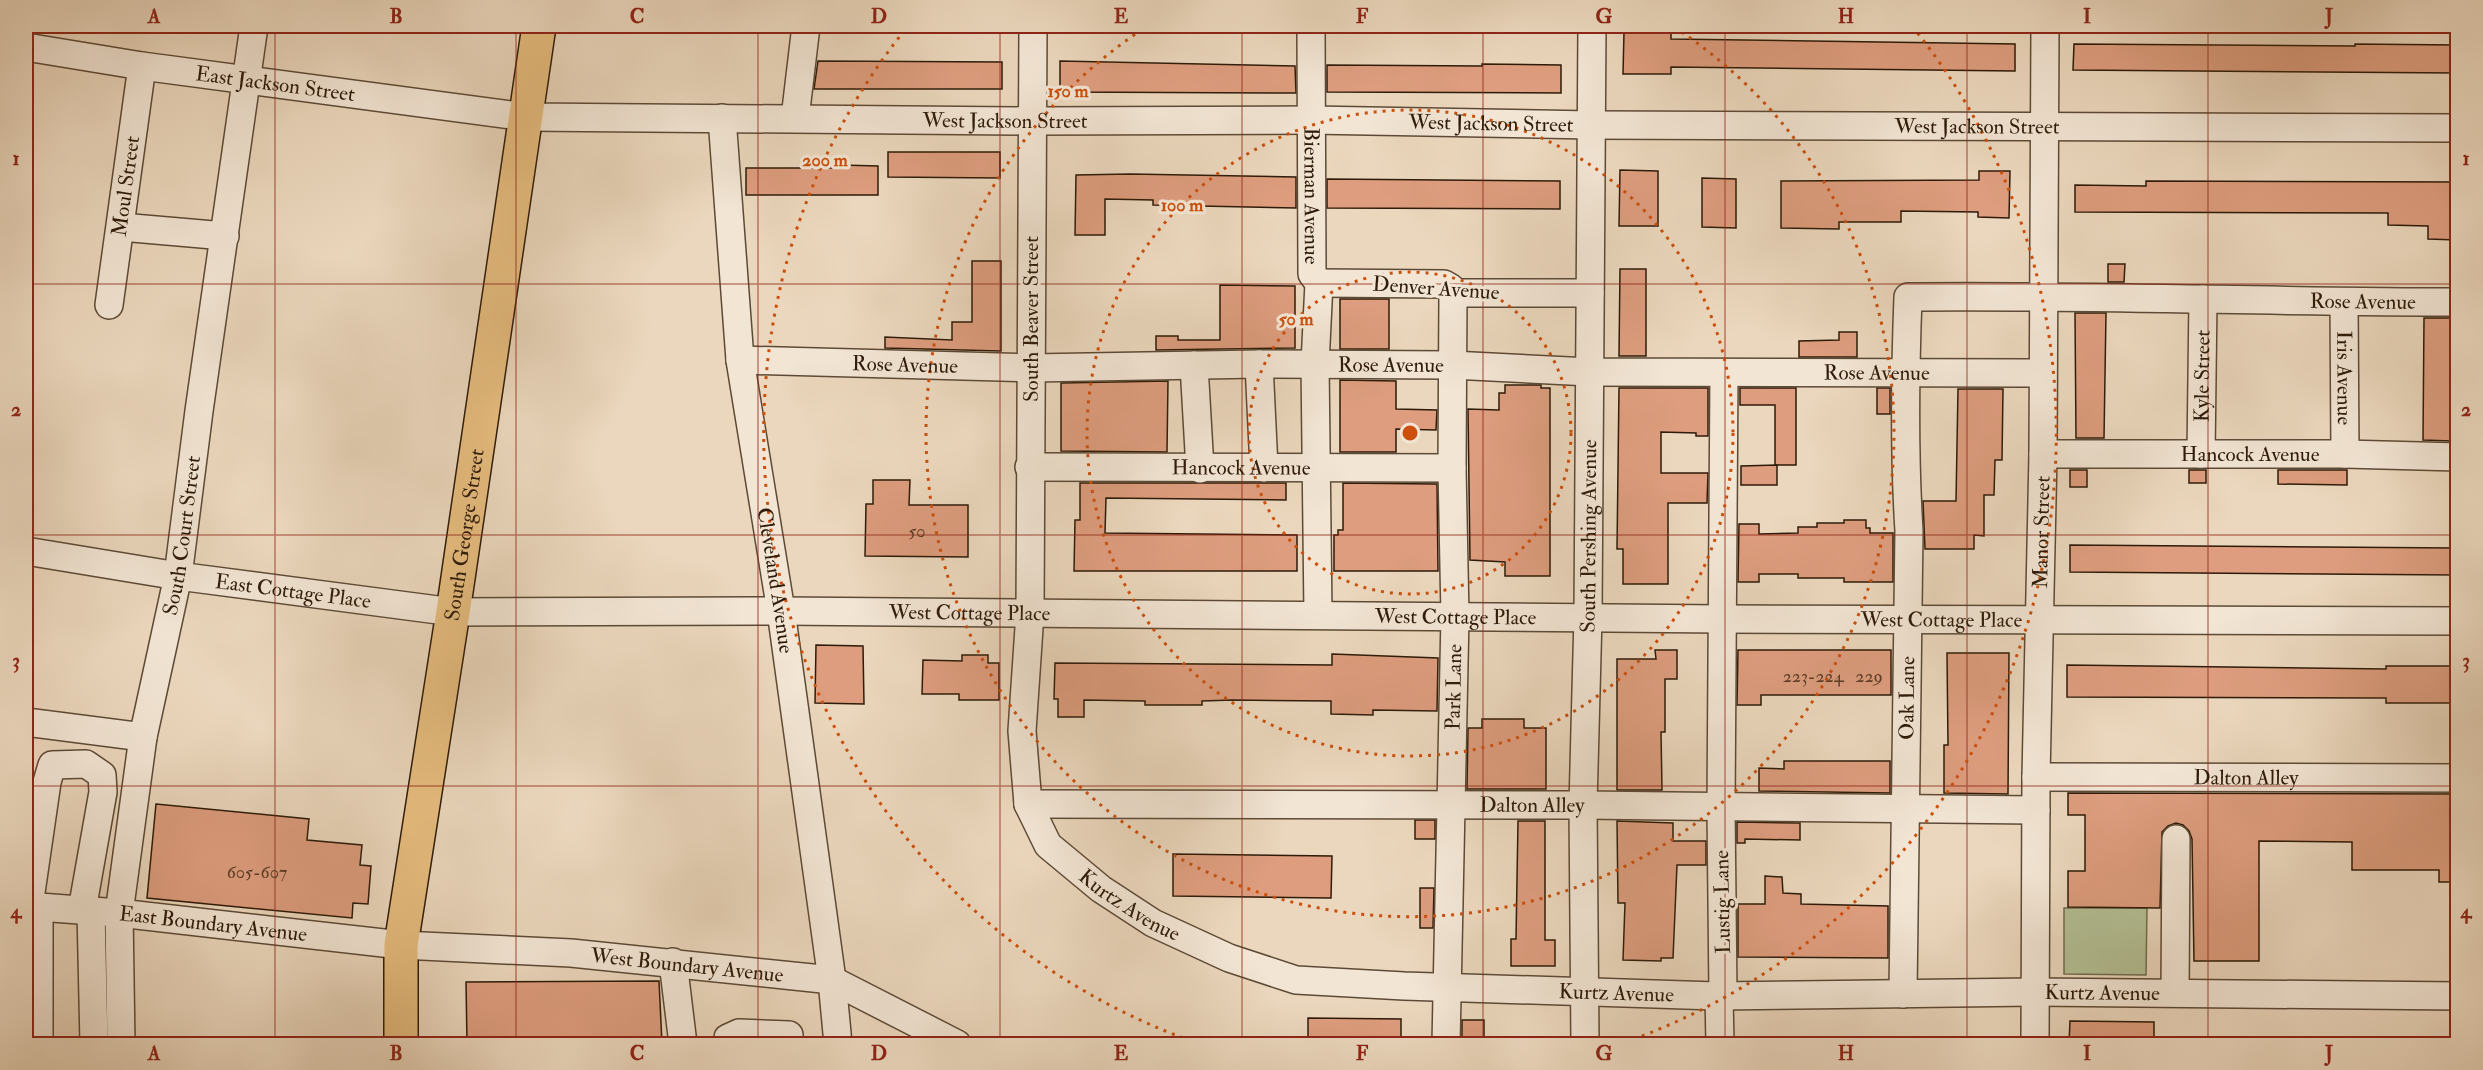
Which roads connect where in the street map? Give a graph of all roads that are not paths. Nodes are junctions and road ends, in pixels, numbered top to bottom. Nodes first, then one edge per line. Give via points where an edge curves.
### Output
1 (255, 26) edge
2 (539, 26) edge
3 (806, 26) edge
4 (1033, 26) edge
5 (1311, 26) edge
6 (1592, 26) edge
7 (2045, 26) edge
8 (26, 47) edge
9 (142, 66) junction
10 (247, 80) junction
11 (526, 117) junction
12 (722, 118) junction
13 (795, 118) junction
14 (1311, 120) junction
15 (1032, 121) junction
16 (1592, 125) junction
17 (2044, 127) junction
18 (2457, 128) edge
19 (121, 227) junction
20 (225, 236) junction
21 (1319, 283) junction
22 (1453, 293) junction
23 (1590, 293) junction
24 (2043, 296) junction
25 (1908, 297) joint
26 (2203, 300) junction
27 (2344, 302) junction
28 (2457, 302) edge
29 (109, 305) dead end
30 (740, 360) junction
31 (1259, 364) junction
32 (1315, 364) junction
33 (1452, 365) junction
34 (1194, 366) junction
35 (1032, 368) junction
36 (1590, 372) junction
37 (1724, 373) junction
38 (1905, 373) junction
39 (2042, 373) junction
40 (2043, 454) junction
41 (2201, 454) junction
42 (2345, 454) junction
43 (2457, 457) edge
44 (1029, 467) junction
45 (1264, 468) junction
46 (1317, 468) junction
47 (1452, 468) junction
48 (1200, 469) junction
49 (26, 551) edge
50 (178, 576) junction
51 (781, 611) junction
52 (453, 612) junction
53 (1030, 613) junction
54 (1318, 615) junction
55 (1455, 616) junction
56 (1588, 616) junction
57 (1723, 619) junction
58 (1906, 619) junction
59 (2041, 620) junction
60 (2457, 621) edge
61 (26, 722) edge
62 (143, 737) junction
63 (2036, 777) junction
64 (2457, 778) edge
65 (1028, 804) junction
66 (1583, 805) junction
67 (1450, 806) junction
68 (1721, 808) junction
69 (1907, 808) junction
70 (2036, 810) junction
71 (2176, 839) dead end
72 (31, 906) edge
73 (86, 911) junction
74 (119, 913) junction
75 (401, 945) junction
76 (673, 962) junction
77 (832, 980) junction
78 (1446, 988) junction
79 (1585, 990) junction
80 (2035, 992) junction
81 (2175, 993) junction
82 (1903, 994) junction
83 (1721, 996) junction
84 (2457, 996) edge
85 (39, 1044) edge
86 (94, 1044) edge
87 (121, 1044) edge
88 (400, 1044) edge
89 (682, 1044) edge
90 (728, 1044) edge
91 (789, 1044) edge
92 (838, 1044) edge
93 (957, 1044) edge
94 (1446, 1044) edge
95 (1585, 1044) edge
96 (1720, 1044) edge
97 (2035, 1044) edge

1 - 10 street, South Court Street
2 - 11 main road, South George Street
3 - 13 street
4 - 15 street, South Beaver Street
5 - 14 street, Bierman Avenue
6 - 16 street, South Pershing Avenue
7 - 17 street, Manor Street
8 - 9 street, East Jackson Street
9 - 10 street, East Jackson Street
9 - 19 street, Moul Street
10 - 11 street, East Jackson Street
10 - 20 street, South Court Street
11 - 12 street, West Jackson Street
11 - 52 main road, South George Street
12 - 13 street, West Jackson Street
12 - 30 street, Cleveland Avenue
13 - 15 street, West Jackson Street
14 - 15 street, West Jackson Street
14 - 16 street, West Jackson Street
14 - 21 street, Bierman Avenue via 1312,274
15 - 35 street, South Beaver Street
16 - 17 street, West Jackson Street
16 - 23 street, South Pershing Avenue
17 - 18 street, West Jackson Street
17 - 24 street, Manor Street
19 - 20 street
19 - 29 street, Moul Street
20 - 50 street, South Court Street
21 - 22 street, Denver Avenue via 1444,284
21 - 32 street, Bierman Avenue
22 - 23 street, Denver Avenue
22 - 33 street, Park Lane
23 - 36 street, South Pershing Avenue
24 - 25 street, Rose Avenue
24 - 26 street, Rose Avenue
24 - 39 street, Manor Street
25 - 38 street, Oak Lane
26 - 27 street, Rose Avenue
26 - 41 street, Kyle Street
27 - 28 street, Rose Avenue
27 - 42 street, Iris Avenue
30 - 35 street, Rose Avenue
30 - 51 street, Cleveland Avenue
31 - 32 street, Rose Avenue
31 - 34 street, Rose Avenue
31 - 45 street
32 - 33 street, Rose Avenue
32 - 46 street, Bierman Avenue
33 - 36 street, Rose Avenue
33 - 47 street, Park Lane
34 - 35 street, Rose Avenue
34 - 48 street
35 - 44 street, South Beaver Street
36 - 37 street, Rose Avenue
36 - 56 street, South Pershing Avenue
37 - 38 street, Rose Avenue
37 - 57 street, Lustig Lane
38 - 39 street, Rose Avenue
38 - 58 street, Oak Lane via 1909,531
39 - 40 street, Manor Street
40 - 41 street, Hancock Avenue
40 - 59 street, Manor Street
41 - 42 street, Hancock Avenue
42 - 43 street, Hancock Avenue
44 - 48 street, Hancock Avenue
44 - 53 street, South Beaver Street
45 - 46 street, Hancock Avenue
45 - 48 street, Hancock Avenue
46 - 47 street, Hancock Avenue
46 - 54 street, Bierman Avenue
47 - 55 street, Park Lane
49 - 50 street, East Cottage Place
50 - 52 street, East Cottage Place
50 - 62 street, South Court Street
51 - 52 street, West Cottage Place
51 - 53 street, West Cottage Place
51 - 77 street, Cleveland Avenue
52 - 75 main road, South George Street
53 - 54 street, West Cottage Place
53 - 65 street, Kurtz Avenue via 1022,730
54 - 55 street, West Cottage Place
55 - 56 street, West Cottage Place
55 - 67 street, Park Lane
56 - 57 street, West Cottage Place
56 - 66 street, South Pershing Avenue
57 - 58 street, West Cottage Place
57 - 68 street, Lustig Lane
58 - 59 street, West Cottage Place
58 - 69 street, Oak Lane
59 - 60 street, West Cottage Place
59 - 63 street, Manor Street
61 - 62 street
62 - 74 street, South Court Street
63 - 64 street, Dalton Alley
63 - 70 street, Manor Street
65 - 67 street, Dalton Alley
65 - 78 street, Kurtz Avenue via 1048,845 1101,889 1153,923 1229,958 1296,980
66 - 67 street, Dalton Alley
66 - 68 street, Dalton Alley
66 - 79 street, South Pershing Avenue
67 - 78 street, Park Lane
68 - 69 street, Dalton Alley
68 - 83 street, Lustig Lane
69 - 70 street, Dalton Alley
69 - 82 street, Oak Lane
70 - 80 street, Manor Street
71 - 81 street
72 - 73 street, East Boundary Avenue
72 - 73 street via 52,765 86,764 102,775 103,792
72 - 85 street
73 - 74 street, East Boundary Avenue
73 - 86 street
74 - 75 street, East Boundary Avenue
74 - 87 street, South Court Street
75 - 76 street, West Boundary Avenue
75 - 88 main road, South George Street
76 - 77 street, West Boundary Avenue
76 - 89 street
77 - 92 street, Cleveland Avenue
77 - 93 street, West Boundary Avenue
78 - 79 street, Kurtz Avenue
78 - 94 street, Park Lane
79 - 83 street, Kurtz Avenue
79 - 95 street, South Pershing Avenue
80 - 81 street, Kurtz Avenue
80 - 82 street, Kurtz Avenue
80 - 97 street, Manor Street
81 - 84 street, Kurtz Avenue
82 - 83 street, Kurtz Avenue
83 - 96 street, Lustig Lane
90 - 91 street via 728,1038 739,1033 789,1035

